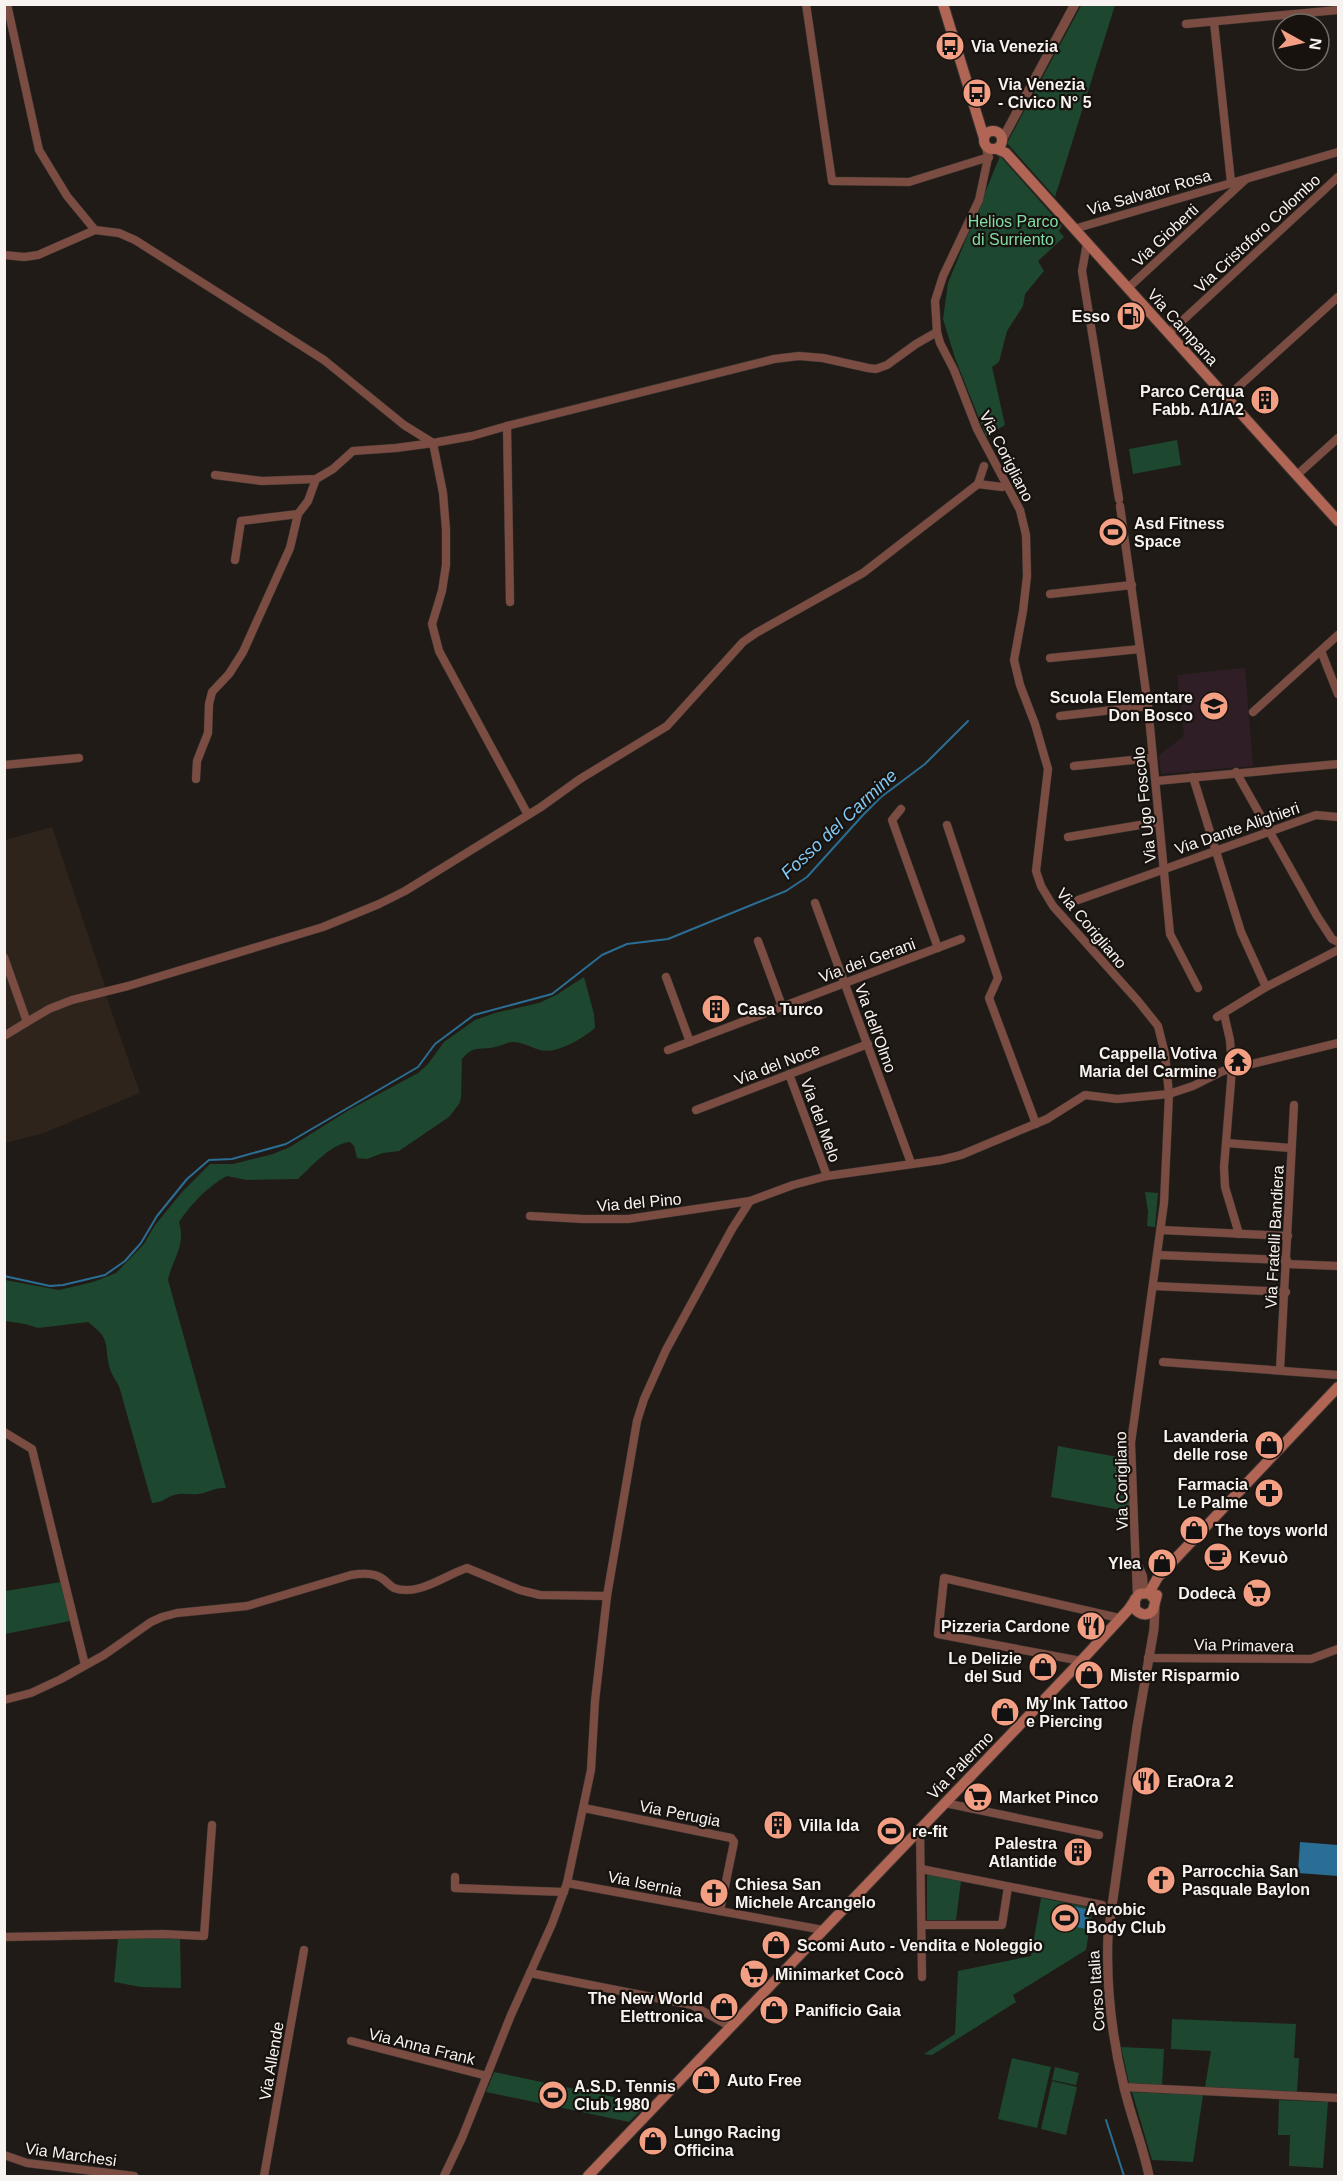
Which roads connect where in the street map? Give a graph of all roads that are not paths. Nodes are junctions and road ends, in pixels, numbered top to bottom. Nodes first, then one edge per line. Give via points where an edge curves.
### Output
1 (7, 4) edge
2 (806, 4) edge
3 (943, 4) edge
4 (1075, 4) edge
5 (1338, 9) edge
6 (1214, 22) junction
7 (1186, 24) dead end
8 (996, 142) junction
9 (1338, 152) edge
10 (988, 158) junction
11 (1338, 177) edge
12 (1247, 178) junction
13 (1231, 182) junction
14 (1072, 227) junction
15 (95, 230) junction
16 (1087, 243) junction
17 (4, 255) edge
18 (1128, 288) junction
19 (1338, 297) edge
20 (937, 332) junction
21 (1168, 334) junction
22 (1227, 397) junction
23 (507, 426) junction
24 (1338, 438) edge
25 (433, 443) junction
26 (984, 466) dead end
27 (214, 475) dead end
28 (1297, 476) junction
29 (316, 479) junction
30 (978, 484) junction
31 (1002, 487) dead end
32 (298, 514) junction
33 (1338, 521) edge
34 (235, 560) dead end
35 (1132, 585) junction
36 (1050, 594) dead end
37 (510, 602) dead end
38 (1338, 635) edge
39 (1140, 649) junction
40 (1322, 651) junction
41 (1050, 658) dead end
42 (1338, 692) edge
43 (1148, 706) junction
44 (1253, 712) dead end
45 (1060, 716) dead end
46 (80, 758) dead end
47 (1152, 758) junction
48 (1338, 764) edge
49 (4, 765) edge
50 (1074, 766) dead end
51 (1236, 772) junction
52 (1192, 777) junction
53 (196, 779) dead end
54 (1156, 781) junction
55 (901, 809) dead end
56 (528, 815) junction
57 (1338, 817) edge
58 (1158, 822) junction
59 (947, 825) dead end
60 (1269, 830) junction
61 (1068, 837) dead end
62 (1215, 850) junction
63 (1164, 868) junction
64 (1078, 900) dead end
65 (815, 903) dead end
66 (961, 939) dead end
67 (758, 941) dead end
68 (1338, 944) edge
69 (938, 948) junction
70 (1338, 950) edge
71 (4, 957) edge
72 (666, 977) dead end
73 (845, 983) junction
74 (1266, 987) junction
75 (1198, 988) dead end
76 (782, 1006) junction
77 (27, 1022) junction
78 (4, 1036) edge
79 (690, 1042) junction
80 (1338, 1042) edge
81 (868, 1044) junction
82 (668, 1050) dead end
83 (1232, 1069) junction
84 (789, 1074) junction
85 (1169, 1094) junction
86 (1294, 1105) dead end
87 (696, 1110) dead end
88 (1036, 1124) junction
89 (1226, 1143) junction
90 (1292, 1148) junction
91 (911, 1163) junction
92 (827, 1176) junction
93 (750, 1201) junction
94 (530, 1216) dead end
95 (1161, 1230) junction
96 (1239, 1234) junction
97 (1288, 1236) junction
98 (1158, 1255) junction
99 (1287, 1262) junction
100 (1338, 1266) edge
101 (1153, 1286) junction
102 (1286, 1292) junction
103 (1163, 1362) dead end
104 (1280, 1370) junction
105 (1338, 1375) edge
106 (1338, 1386) edge
107 (4, 1432) edge
108 (1136, 1557) junction
109 (1172, 1562) junction
110 (1143, 1576) junction
111 (1158, 1577) junction
112 (607, 1596) junction
113 (1146, 1598) junction
114 (1139, 1613) junction
115 (1119, 1618) junction
116 (1338, 1649) edge
117 (1148, 1658) junction
118 (1082, 1661) junction
119 (85, 1665) junction
120 (4, 1700) edge
121 (945, 1803) junction
122 (584, 1808) junction
123 (212, 1825) dead end
124 (920, 1828) junction
125 (1100, 1836) dead end
126 (921, 1869) junction
127 (455, 1877) dead end
128 (567, 1882) junction
129 (1008, 1887) junction
130 (564, 1892) junction
131 (1102, 1905) dead end
132 (720, 1911) junction
133 (922, 1924) junction
134 (823, 1930) junction
135 (4, 1937) edge
136 (304, 1950) dead end
137 (530, 1973) junction
138 (922, 1977) dead end
139 (731, 2027) junction
140 (351, 2041) dead end
141 (488, 2076) junction
142 (1124, 2087) junction
143 (1338, 2098) edge
144 (4, 2155) edge
145 (134, 2176) edge
146 (264, 2176) edge
147 (444, 2176) edge
148 (588, 2176) edge
149 (1149, 2176) edge

1 - 15 street via 39,150 67,196
2 - 10 street via 832,181 909,182
3 - 8 main road, Via Campana via 977,119
4 - 8 street
5 - 6 street
6 - 7 street
6 - 13 street, Via Salvator Rosa
8 - 10 street
8 - 14 main road, Via Campana
9 - 12 street, Via Salvator Rosa
10 - 20 street, Via Corigliano via 979,200 934,301
11 - 21 street, Via Cristoforo Colombo
12 - 13 street, Via Salvator Rosa
12 - 18 street, Via Gioberti
13 - 14 street, Via Salvator Rosa
14 - 16 main road, Via Campana
15 - 17 street via 38,255
15 - 25 street via 120,232 135,240 286,335
16 - 18 main road, Via Campana
16 - 35 street, Via Ugo Foscolo via 1082,271
18 - 21 main road, Via Campana
19 - 22 street
20 - 23 street via 876,369 823,358 774,358
20 - 85 street, Via Corigliano via 977,429 1020,510 1026,535 1027,576 1014,660 1048,769 1038,879 1053,906 1158,1026
21 - 22 main road, Via Campana
22 - 28 main road, Via Campana
23 - 25 street
23 - 37 street
24 - 28 street
25 - 29 street via 353,451
25 - 56 street via 443,494 446,565 432,624 439,651
26 - 30 street
27 - 29 street via 262,481
28 - 33 main road, Via Campana
29 - 32 street
30 - 31 street
30 - 56 street via 863,573 743,642 667,726
32 - 34 street via 241,521
32 - 53 street via 290,548 260,615 230,674 212,692 208,733
35 - 36 street
35 - 39 street, Via Ugo Foscolo
38 - 40 street
39 - 41 street
39 - 43 street, Via Ugo Foscolo
40 - 42 street
40 - 44 street
43 - 45 street
43 - 47 street, Via Ugo Foscolo
46 - 49 street
47 - 50 street
47 - 54 street, Via Ugo Foscolo
48 - 51 street
51 - 52 street
51 - 60 street
52 - 54 street
52 - 62 street
54 - 58 street, Via Ugo Foscolo
55 - 69 street via 892,820
56 - 77 street via 379,904 323,927 72,1000
57 - 60 street, Via Dante Alighieri via 1316,815
58 - 61 street
58 - 63 street, Via Ugo Foscolo
59 - 88 street via 998,978 989,998
60 - 62 street, Via Dante Alighieri
60 - 68 street via 1325,930
62 - 63 street, Via Dante Alighieri
62 - 74 street via 1241,932
63 - 64 street, Via Dante Alighieri
63 - 75 street, Via Ugo Foscolo via 1170,934
65 - 73 street, Via dell'Olmo
66 - 69 street, Via dei Gerani
67 - 76 street
68 - 70 street
69 - 73 street, Via dei Gerani
70 - 74 street
71 - 77 street
72 - 79 street
73 - 76 street, Via dei Gerani
73 - 81 street, Via dell'Olmo
74 - 83 street via 1221,1015 1230,1040
76 - 79 street, Via dei Gerani
77 - 78 street
79 - 82 street, Via dei Gerani
80 - 83 street, Via del Pino
81 - 84 street, Via del Noce
81 - 91 street, Via dell'Olmo
83 - 85 street, Via del Pino
83 - 89 street
84 - 87 street, Via del Noce
84 - 92 street, Via del Melo
85 - 88 street, Via del Pino via 1117,1099 1085,1095
85 - 95 street, Via Corigliano
86 - 90 street, Via Fratelli Bandiera
88 - 91 street, Via del Pino via 961,1155
89 - 90 street
89 - 96 street via 1225,1187
90 - 97 street, Via Fratelli Bandiera
91 - 92 street, Via del Pino
92 - 93 street, Via del Pino
93 - 94 street, Via del Pino via 628,1219
93 - 112 street via 666,1350 644,1399
95 - 96 street
95 - 98 street, Via Corigliano
96 - 97 street
97 - 99 street, Via Fratelli Bandiera
98 - 99 street
98 - 101 street, Via Corigliano
99 - 100 street
99 - 102 street, Via Fratelli Bandiera
101 - 102 street
101 - 108 street, Via Corigliano via 1131,1443
102 - 104 street, Via Fratelli Bandiera
103 - 104 street
104 - 105 street
106 - 109 main road
107 - 119 street via 32,1449
108 - 110 street
108 - 113 street, Via Corigliano
109 - 111 main road
109 - 113 main road
110 - 111 street
110 - 113 street
111 - 113 main road
112 - 119 street via 540,1595 466,1568 418,1588 393,1588 382,1578 363,1573 248,1606 162,1617
112 - 122 street
113 - 114 main road via 1134,1606
113 - 114 main road via 1151,1612
113 - 115 main road, Via Palermo
113 - 117 street via 1154,1629
114 - 115 main road
114 - 117 street via 1148,1628
115 - 118 main road, Via Palermo
115 - 118 street via 944,1578 938,1634
116 - 117 street, Via Primavera via 1311,1659
117 - 142 street, Corso Italia via 1108,1935 1111,2012
118 - 121 main road, Via Palermo
119 - 120 street via 43,1688
121 - 124 main road, Via Palermo
121 - 125 street
122 - 128 street
122 - 132 street, Via Perugia via 731,1838 734,1842
123 - 135 street via 204,1936
124 - 126 street
124 - 134 main road, Via Palermo
126 - 129 street
126 - 133 street
127 - 130 street via 455,1888
128 - 130 street
128 - 132 street, Via Isernia
129 - 131 street
129 - 133 street via 1002,1925
130 - 137 street
132 - 134 street, Via Isernia
133 - 138 street
134 - 139 main road, Via Palermo
136 - 146 street, Via Allende
137 - 139 street via 692,2005
137 - 141 street
139 - 148 main road, Via Palermo
140 - 141 street, Via Anna Frank
141 - 147 street
142 - 143 street
142 - 149 street, Corso Italia
144 - 145 street, Via Marchesi via 27,2163

